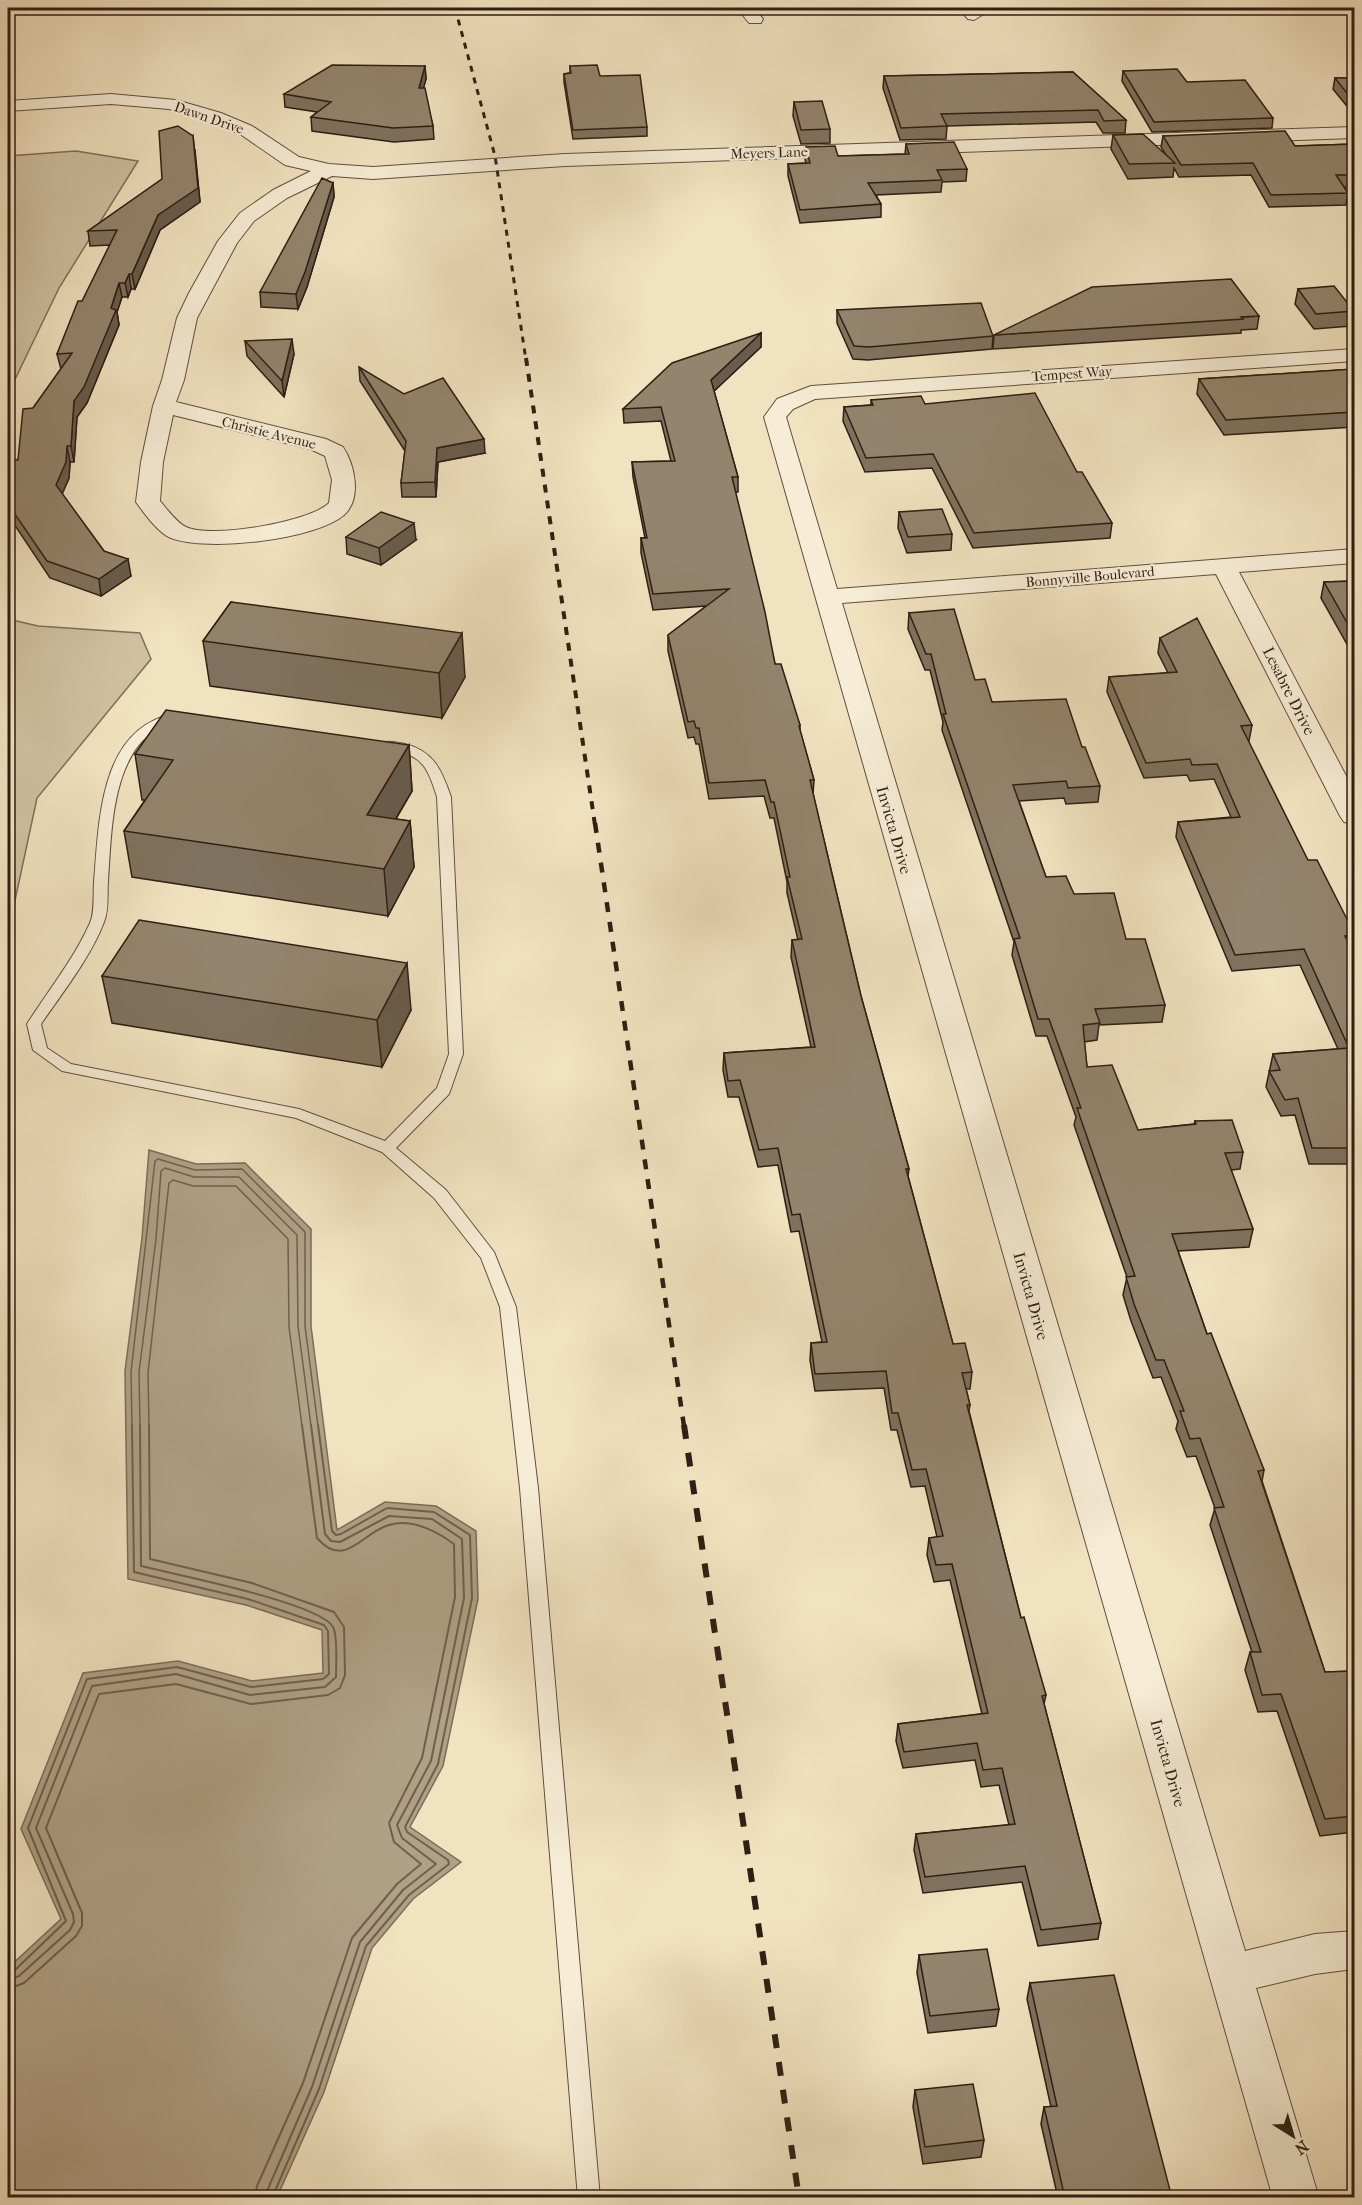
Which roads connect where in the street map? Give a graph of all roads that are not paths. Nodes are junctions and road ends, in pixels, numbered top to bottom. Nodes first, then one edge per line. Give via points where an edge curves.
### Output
1 (8, 106) edge
2 (1354, 133) edge
3 (329, 170) junction
4 (1354, 355) edge
5 (790, 400) joint
6 (164, 406) junction
7 (1354, 556) edge
8 (1224, 566) junction
9 (826, 597) junction
10 (183, 716) edge
11 (381, 744) edge
12 (1354, 816) edge
13 (387, 1148) junction
14 (1354, 1950) edge
15 (1230, 1974) junction
16 (589, 2198) edge
17 (1296, 2198) edge

1 - 3 street, Dawn Drive via 111,99 170,104 246,130 292,161
2 - 3 street, Meyers Lane via 565,160 373,173
3 - 6 street, Christie Avenue via 258,208 228,240 187,318
4 - 5 street, Tempest Way via 811,393
5 - 9 street, Invicta Drive via 777,412 776,423
6 - 6 street, Christie Avenue via 318,444 335,452 344,493 337,509 314,522 267,533 219,538 178,532 148,502
7 - 8 street, Bonnyville Boulevard
8 - 9 street, Bonnyville Boulevard
8 - 12 street, Lesabre Drive
9 - 15 street, Invicta Drive
10 - 13 lane via 163,720 134,740 114,776 98,921 69,974 34,1024 40,1050 67,1068 299,1114
11 - 13 lane via 422,753 436,772 444,797 456,1054 444,1090
13 - 16 lane via 440,1194 488,1256 508,1307 529,1488
14 - 15 street via 1314,1954
15 - 17 street, Invicta Drive

